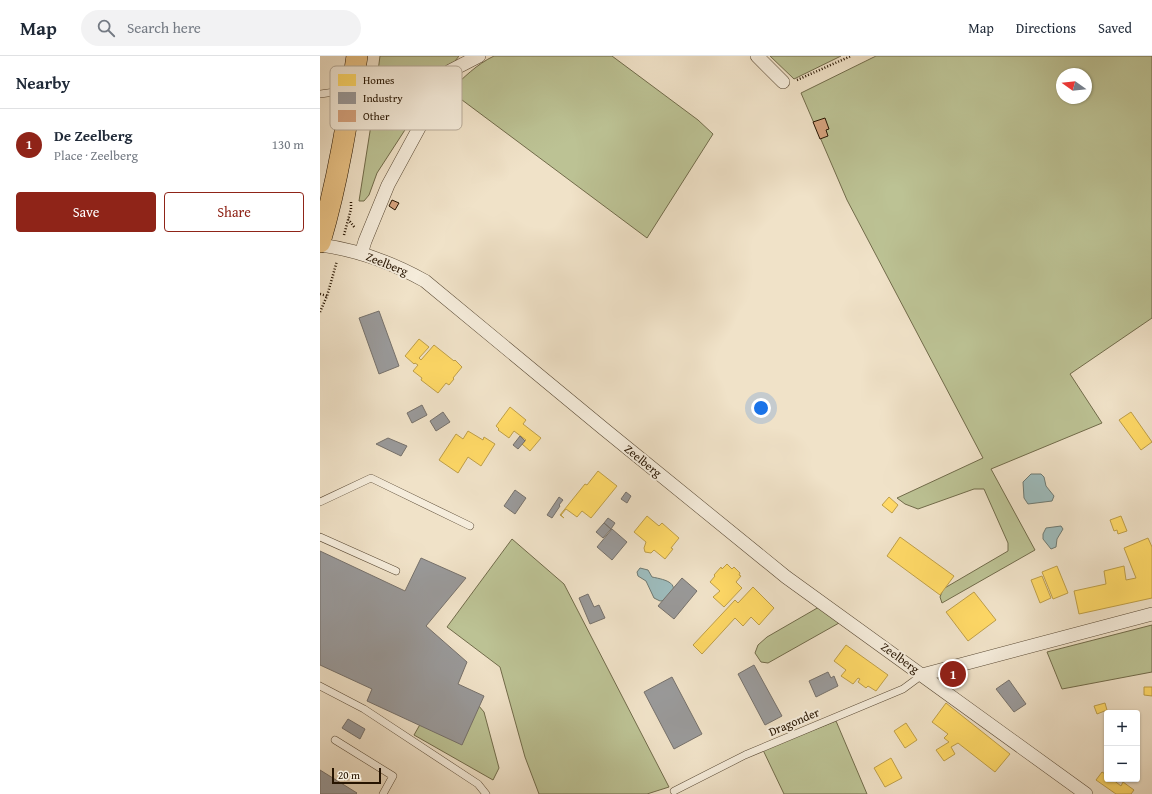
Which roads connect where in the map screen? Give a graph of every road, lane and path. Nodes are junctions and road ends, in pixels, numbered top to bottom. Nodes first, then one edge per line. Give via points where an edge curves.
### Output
1 (358, 56) edge
2 (479, 56) edge
3 (757, 56) edge
4 (851, 56) edge
5 (356, 66) edge
6 (460, 66) edge
7 (783, 82) joint
8 (330, 92) edge
9 (320, 94) edge
10 (345, 130) edge
11 (418, 130) edge
12 (320, 243) edge
13 (362, 254) junction
14 (320, 294) edge
15 (327, 296) dead end
16 (320, 502) edge
17 (470, 526) dead end
18 (320, 537) edge
19 (396, 571) dead end
20 (1152, 614) edge
21 (922, 675) junction
22 (320, 686) edge
23 (335, 740) dead end
24 (674, 791) dead end
25 (383, 794) edge
26 (486, 794) edge
27 (1086, 794) edge

1 - 5 main road
2 - 6 street, Zeelberg
3 - 7 street
4 - 7 path via 795,81
8 - 9 lane
10 - 12 main road
11 - 13 street, Zeelberg via 388,185
12 - 13 street, Zeelberg
13 - 21 street, Zeelberg via 399,267 425,281 786,577
14 - 15 path
16 - 17 lane via 371,478
18 - 19 lane
20 - 21 street, Zeelberg
21 - 24 lane, Dragonder via 902,689 745,755
21 - 27 street, Zeelberg
22 - 26 lane via 364,708 478,784
23 - 25 lane via 393,776

